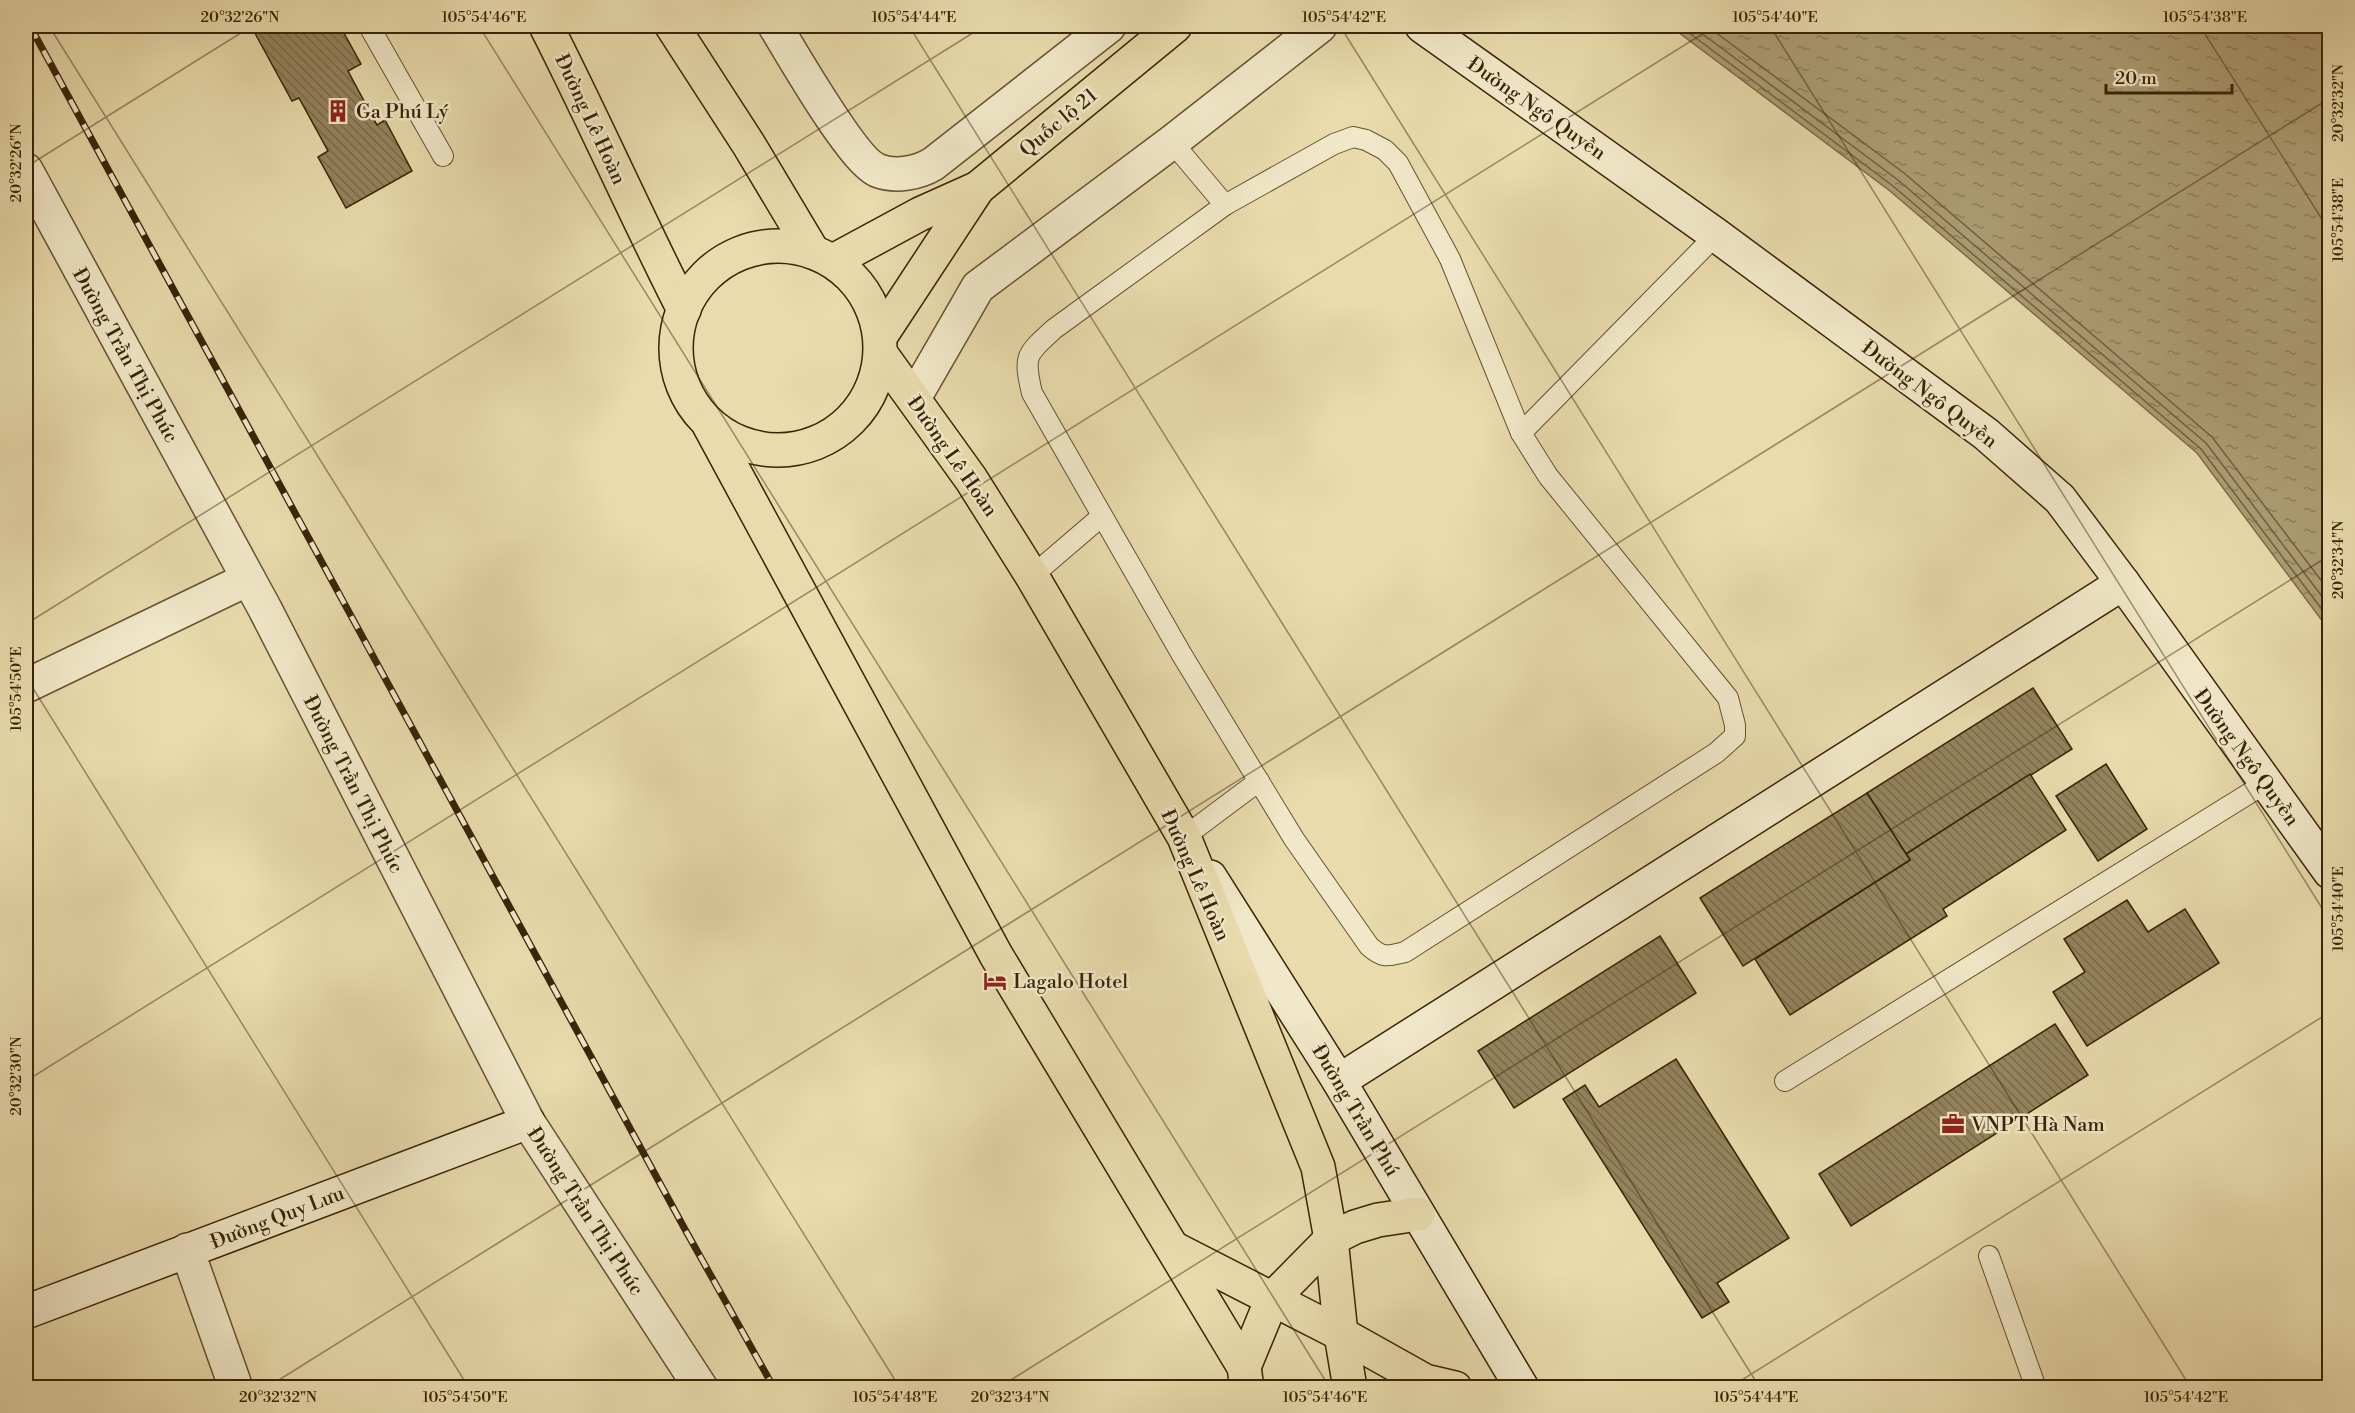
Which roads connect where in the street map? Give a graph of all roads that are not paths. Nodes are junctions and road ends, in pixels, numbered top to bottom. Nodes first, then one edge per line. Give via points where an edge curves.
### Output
1 (369, 26) edge
2 (546, 26) edge
3 (672, 26) edge
4 (775, 26) edge
5 (1109, 26) edge
6 (1175, 26) edge
7 (1320, 26) edge
8 (1422, 26) edge
9 (1172, 142) junction
10 (443, 156) dead end
11 (26, 170) edge
12 (978, 189) junction
13 (1225, 205) junction
14 (1716, 235) junction
15 (823, 257) junction
16 (684, 310) junction
17 (881, 346) junction
18 (914, 398) junction
19 (710, 424) junction
20 (1521, 433) junction
21 (1102, 516) junction
22 (1032, 576) junction
23 (249, 579) junction
24 (2123, 583) junction
25 (26, 686) edge
26 (1259, 781) junction
27 (2266, 783) junction
28 (1184, 837) junction
29 (2330, 872) edge
30 (1339, 1081) junction
31 (1785, 1081) dead end
32 (528, 1122) junction
33 (1418, 1214) junction
34 (1331, 1239) junction
35 (1173, 1248) junction
36 (187, 1250) junction
37 (1989, 1256) dead end
38 (1272, 1299) junction
39 (26, 1312) edge
40 (1341, 1334) junction
41 (1246, 1377) edge
42 (236, 1388) edge
43 (701, 1388) edge
44 (1350, 1388) edge
45 (1455, 1388) edge
46 (1522, 1388) edge
47 (2036, 1388) edge

1 - 10 lane
2 - 16 main road, Đường Lê Hoàn
3 - 15 main road
4 - 5 street via 819,99 863,160 878,171 901,173 921,171 933,164
6 - 12 main road, Quốc lộ 21
7 - 9 street
8 - 14 street, Đường Ngô Quyền
9 - 13 lane
9 - 18 street via 978,287
11 - 23 street, Đường Trần Thị Phúc
12 - 15 main road, Quốc lộ 21
12 - 17 main road, Quốc lộ 21
13 - 20 lane via 1353,137 1385,150 1398,163 1450,259
13 - 21 lane via 1054,328 1032,350 1026,368 1032,393
14 - 20 lane
14 - 24 street, Đường Ngô Quyền via 1986,434 2060,499
15 - 16 main road via 782,246 752,249 723,262 699,283
15 - 17 main road via 860,285 877,318
16 - 19 main road via 676,340 678,371 690,400
17 - 18 main road, Đường Lê Hoàn
17 - 19 main road via 874,386 856,414 832,435 801,448 769,450 737,442
18 - 22 main road, Đường Lê Hoàn
19 - 35 main road via 996,955
20 - 26 lane via 1548,477 1728,698 1735,736 1716,753 1405,952 1383,956 1370,946 1294,839
21 - 22 lane
21 - 26 lane
22 - 28 main road, Đường Lê Hoàn
23 - 25 street
23 - 32 street, Đường Trần Thị Phúc
24 - 27 street, Đường Ngô Quyền
24 - 30 street
26 - 28 lane
27 - 29 street, Đường Ngô Quyền
27 - 31 lane
28 - 30 street, Đường Trần Phú
28 - 34 main road, Đường Lê Hoàn via 1318,1167
30 - 33 street, Đường Trần Phú
32 - 36 street, Đường Quy Lưu
32 - 43 street, Đường Trần Thị Phúc
33 - 34 main road via 1378,1220
33 - 46 street, Đường Trần Phú
34 - 38 main road
34 - 40 main road, Đường Lê Hoàn
35 - 38 main road
35 - 41 main road
36 - 39 street, Đường Quy Lưu
36 - 42 street
37 - 47 lane
38 - 40 main road
38 - 41 main road
40 - 44 main road, Đường Lê Hoàn
40 - 45 main road via 1425,1381

